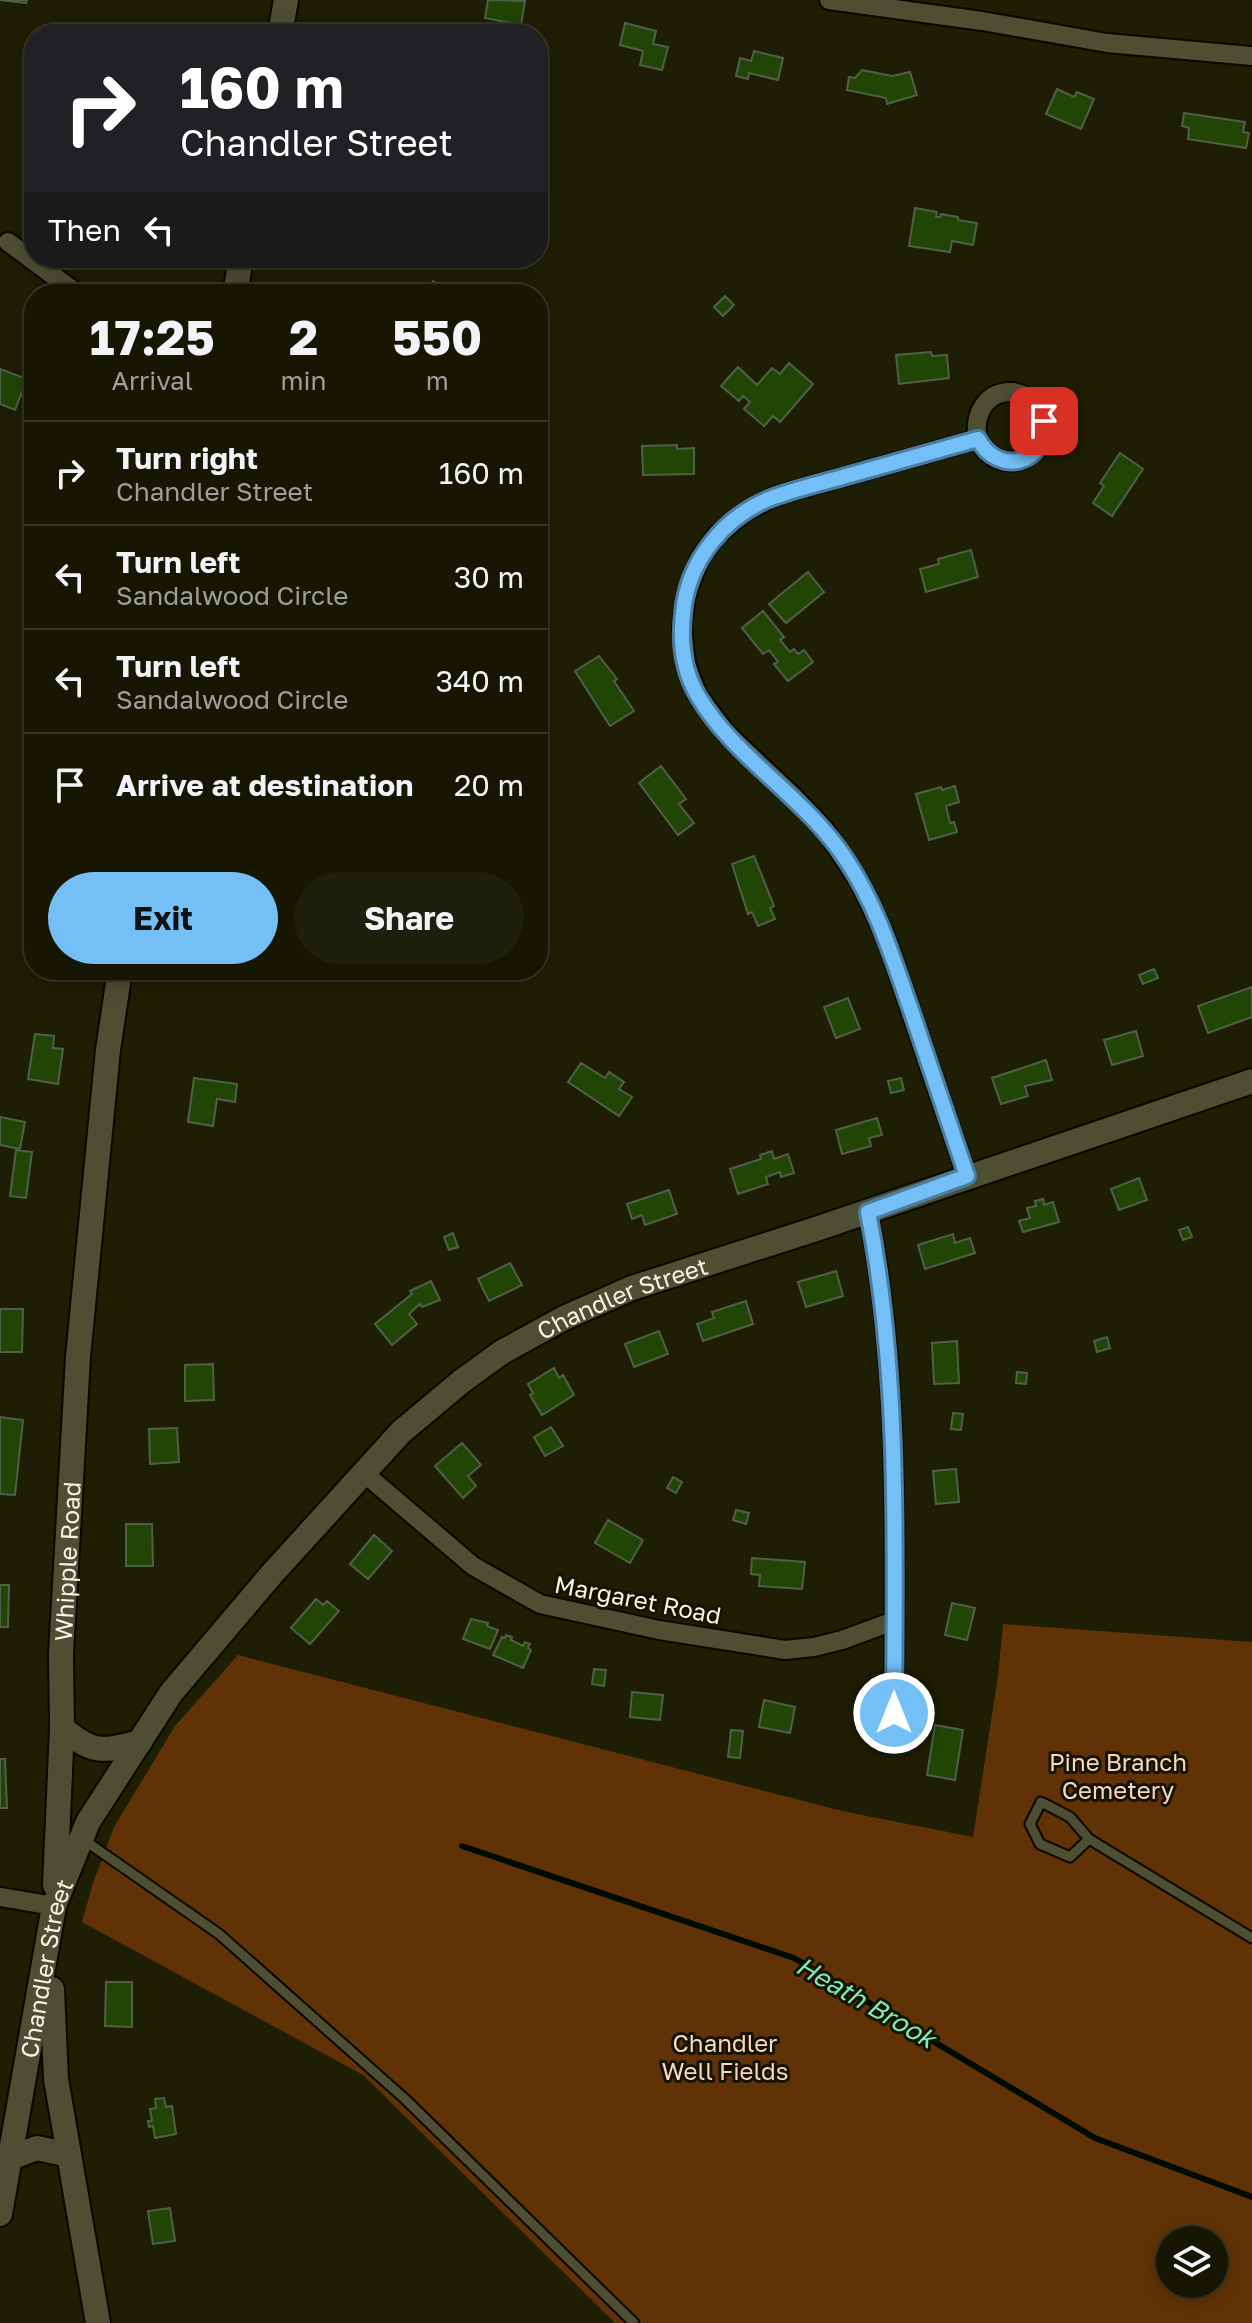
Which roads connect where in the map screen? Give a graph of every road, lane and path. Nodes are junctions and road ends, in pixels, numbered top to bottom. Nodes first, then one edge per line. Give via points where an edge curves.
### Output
1 (286, 0) edge
2 (829, 0) edge
3 (282, 24) edge
4 (1252, 56) edge
5 (8, 242) dead end
6 (24, 254) edge
7 (43, 268) edge
8 (65, 284) edge
9 (978, 439) dead end
10 (118, 980) edge
11 (1252, 1081) edge
12 (967, 1176) junction
13 (868, 1212) junction
14 (364, 1473) junction
15 (894, 1621) junction
16 (894, 1713) dead end
17 (62, 1728) junction
18 (140, 1742) junction
19 (81, 1838) junction
20 (1089, 1839) junction
21 (0, 1897) edge
22 (54, 1906) junction
23 (1252, 1938) edge
24 (69, 2155) junction
25 (10, 2158) junction
26 (0, 2214) edge
27 (98, 2323) edge
28 (634, 2323) edge

1 - 3 main road
2 - 4 street via 1107,43
5 - 6 street
7 - 8 street
9 - 12 street via 756,505 726,527 700,558 686,595 682,626 686,664 697,694 726,733 825,830 861,884 886,938
10 - 17 main road, Whipple Road via 78,1357
11 - 12 main road, Chandler Street
12 - 13 main road, Chandler Street
13 - 14 main road, Chandler Street via 632,1288 564,1318 462,1381 401,1432
13 - 15 street via 886,1319
14 - 15 street, Margaret Road via 473,1566 540,1604 785,1650 842,1640
14 - 18 main road, Chandler Street via 171,1693
15 - 16 street
17 - 18 main road via 84,1746 106,1751
17 - 22 main road, Whipple Road
18 - 19 main road, Chandler Street
19 - 22 main road, Chandler Street
19 - 28 lane via 219,1934 405,2099
20 - 20 lane via 1070,1817 1041,1802 1030,1824 1040,1844 1070,1857
20 - 23 lane
21 - 22 street
22 - 24 main road, Whipple Road via 52,2021
22 - 25 main road, Chandler Street
24 - 25 main road via 37,2148
24 - 27 main road, Whipple Road
25 - 26 main road, Chandler Street

